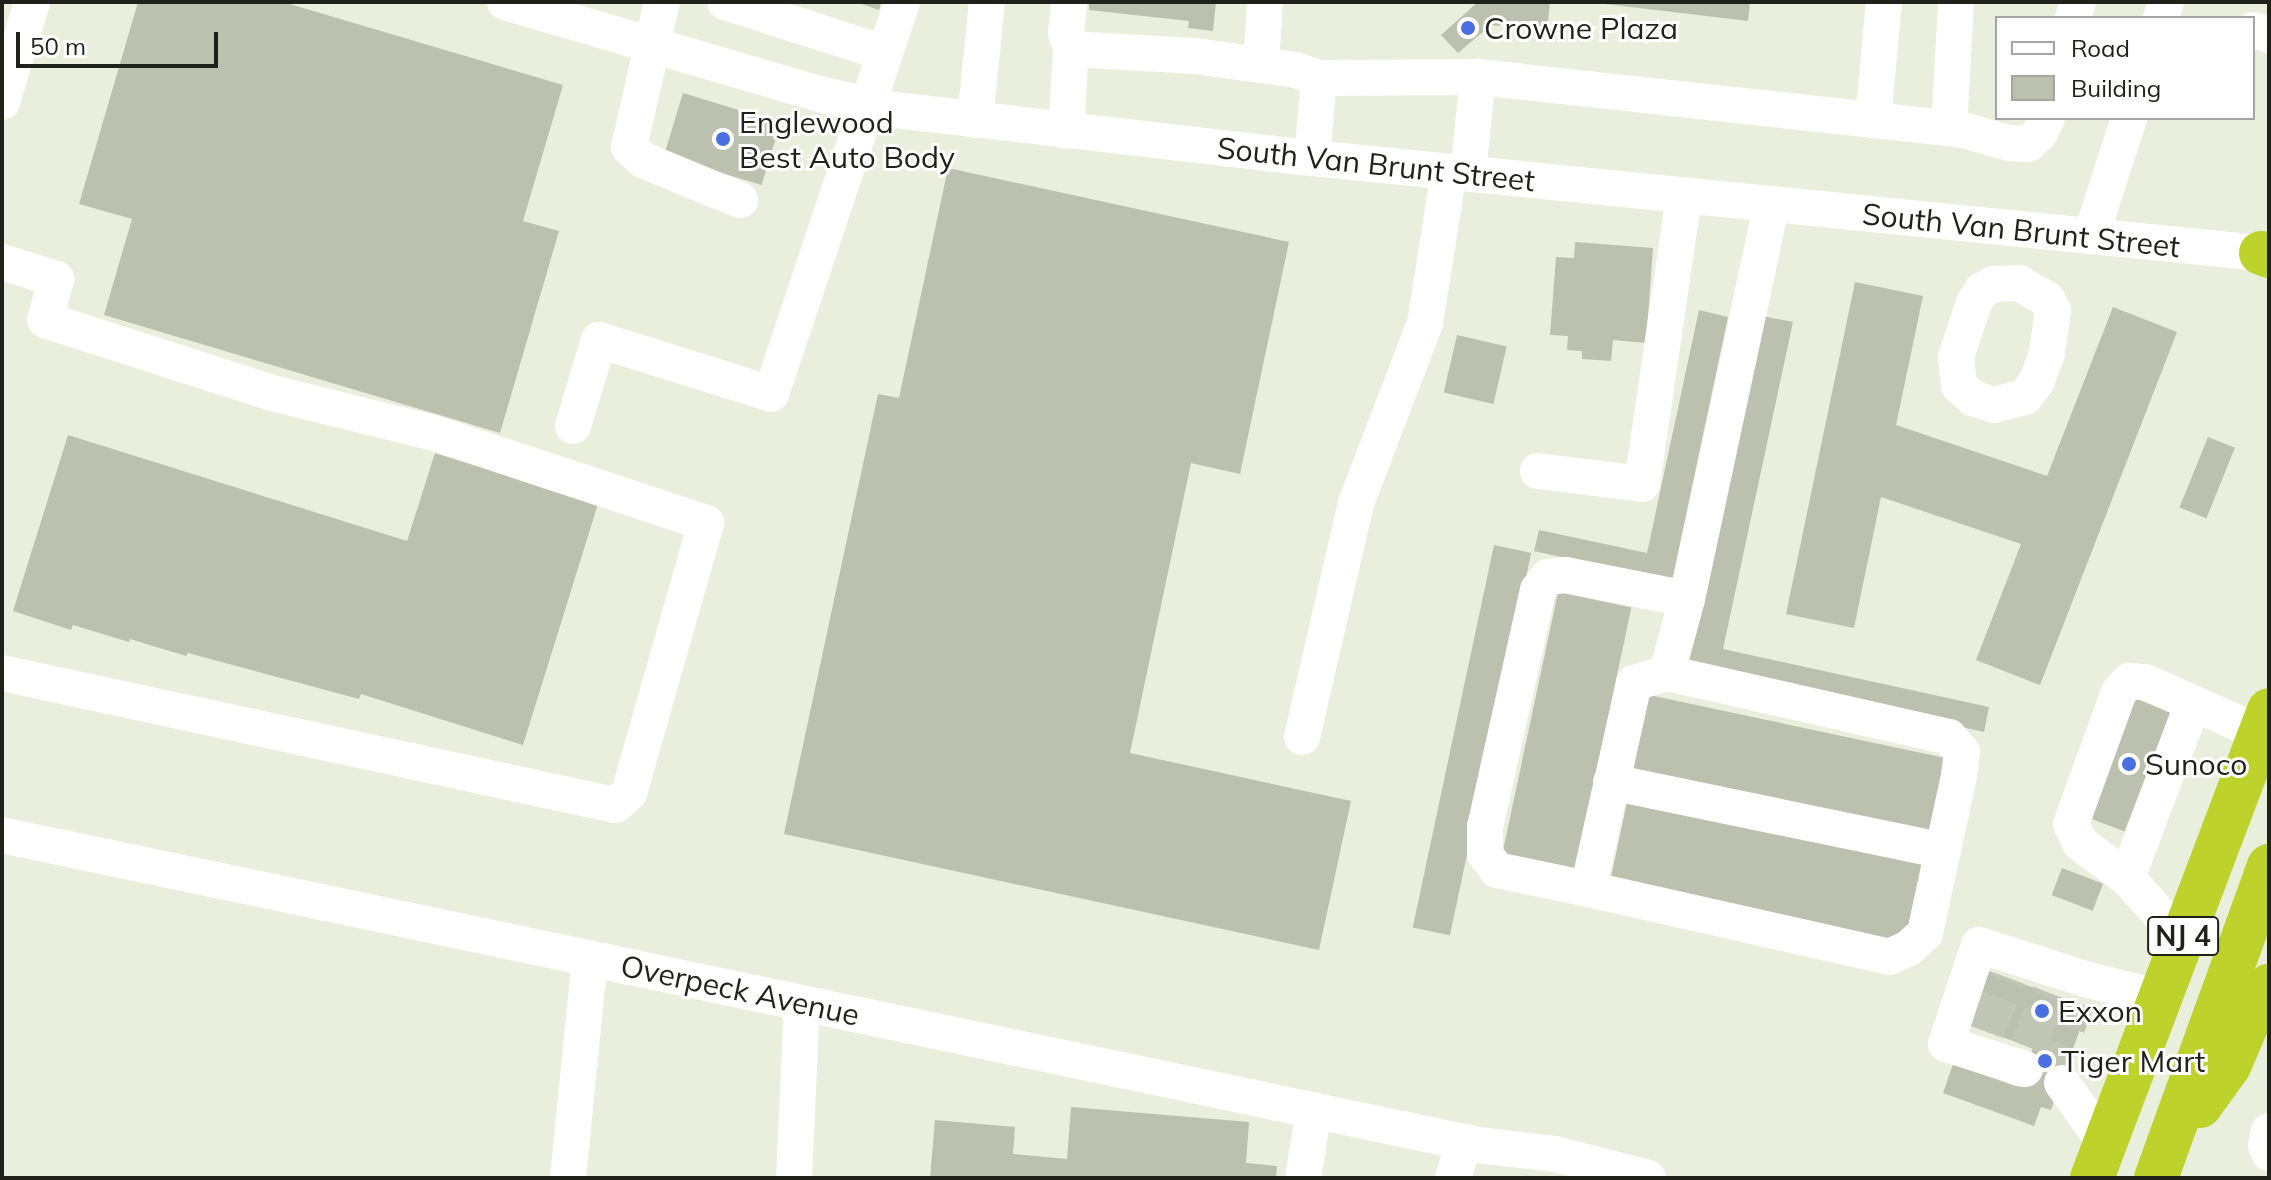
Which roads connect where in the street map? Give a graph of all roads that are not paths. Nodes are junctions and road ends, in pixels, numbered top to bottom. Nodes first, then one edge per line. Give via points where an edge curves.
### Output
1 (32, 2) edge
2 (505, 2) edge
3 (662, 2) edge
4 (725, 2) edge
5 (902, 2) edge
6 (987, 2) edge
7 (1069, 2) edge
8 (1265, 2) edge
9 (1884, 2) edge
10 (1956, 2) edge
11 (650, 44) junction
12 (1071, 49) junction
13 (885, 53) junction
14 (1261, 65) junction
15 (1478, 77) junction
16 (1319, 78) junction
17 (2, 102) edge
18 (868, 105) junction
19 (975, 120) junction
20 (1873, 120) junction
21 (2046, 120) edge
22 (2128, 120) edge
23 (1949, 128) junction
24 (1066, 131) junction
25 (1312, 158) junction
26 (1458, 172) junction
27 (1684, 195) junction
28 (740, 200) dead end
29 (1772, 204) junction
30 (2027, 230) junction
31 (2091, 236) junction
32 (2266, 254) edge
33 (2, 262) edge
34 (2019, 283) dead end
35 (573, 426) dead end
36 (1538, 471) dead end
37 (1687, 599) junction
38 (2, 673) edge
39 (1667, 673) junction
40 (2193, 703) junction
41 (2265, 721) edge
42 (1302, 737) dead end
43 (1611, 782) junction
44 (2, 835) edge
45 (1943, 851) junction
46 (2269, 866) edge
47 (2127, 878) junction
48 (1588, 889) junction
49 (2182, 939) junction
50 (590, 958) junction
51 (2269, 986) edge
52 (2160, 998) junction
53 (802, 1003) junction
54 (2007, 1053) dead end
55 (2062, 1083) dead end
56 (1314, 1110) junction
57 (2269, 1131) edge
58 (1471, 1143) junction
59 (2269, 1153) edge
60 (2098, 1161) edge
61 (2159, 1171) edge
62 (568, 1178) edge
63 (794, 1178) edge
64 (1303, 1178) edge
65 (1453, 1178) edge
66 (1648, 1178) edge

1 - 17 street
2 - 11 street, South Van Brunt Street
3 - 11 street
4 - 13 street
5 - 13 street
6 - 19 street
7 - 12 street via 1066,33
8 - 14 street
9 - 20 street
10 - 23 street
11 - 18 street, South Van Brunt Street
11 - 28 street via 629,147 643,160
12 - 14 street
12 - 24 street
13 - 18 street
14 - 16 street
15 - 16 street
15 - 20 street
15 - 26 street
16 - 25 street
18 - 19 street, South Van Brunt Street
18 - 35 street via 771,394 599,340
19 - 24 street, South Van Brunt Street
20 - 23 street
21 - 23 street via 2028,144
22 - 31 street
24 - 25 street, South Van Brunt Street
25 - 26 street, South Van Brunt Street
26 - 27 street, South Van Brunt Street
26 - 42 street via 1425,323 1356,503
27 - 29 street, South Van Brunt Street
27 - 36 street via 1642,484
29 - 30 street, South Van Brunt Street
29 - 37 street
30 - 31 street, South Van Brunt Street
30 - 34 street
31 - 32 street, South Van Brunt Street
33 - 38 street via 56,279 45,320 272,393 434,433 706,523 629,793 615,805
37 - 39 street
37 - 48 street via 1566,575 1548,577 1538,590 1485,827 1485,854 1497,870
39 - 43 street via 1634,683
39 - 45 street via 1949,737 1962,752
40 - 41 street
40 - 47 street
40 - 47 street via 2145,682 2129,681 2119,692 2071,824 2080,843
41 - 49 highway, NJ 4
43 - 45 street
43 - 48 street
44 - 50 street, Overpeck Avenue
45 - 48 street via 1925,933 1889,957
46 - 61 highway, NJ 4
47 - 49 street
49 - 52 highway, NJ 4
50 - 53 street, Overpeck Avenue
50 - 62 street
51 - 61 highway via 2229,1066
52 - 54 street via 2044,978 1979,945 1946,1044
52 - 60 highway, NJ 4
53 - 56 street, Overpeck Avenue
53 - 63 street
55 - 60 street
56 - 58 street, Overpeck Avenue
56 - 64 street
57 - 59 street
58 - 65 street
58 - 66 street, Overpeck Avenue via 1555,1154

